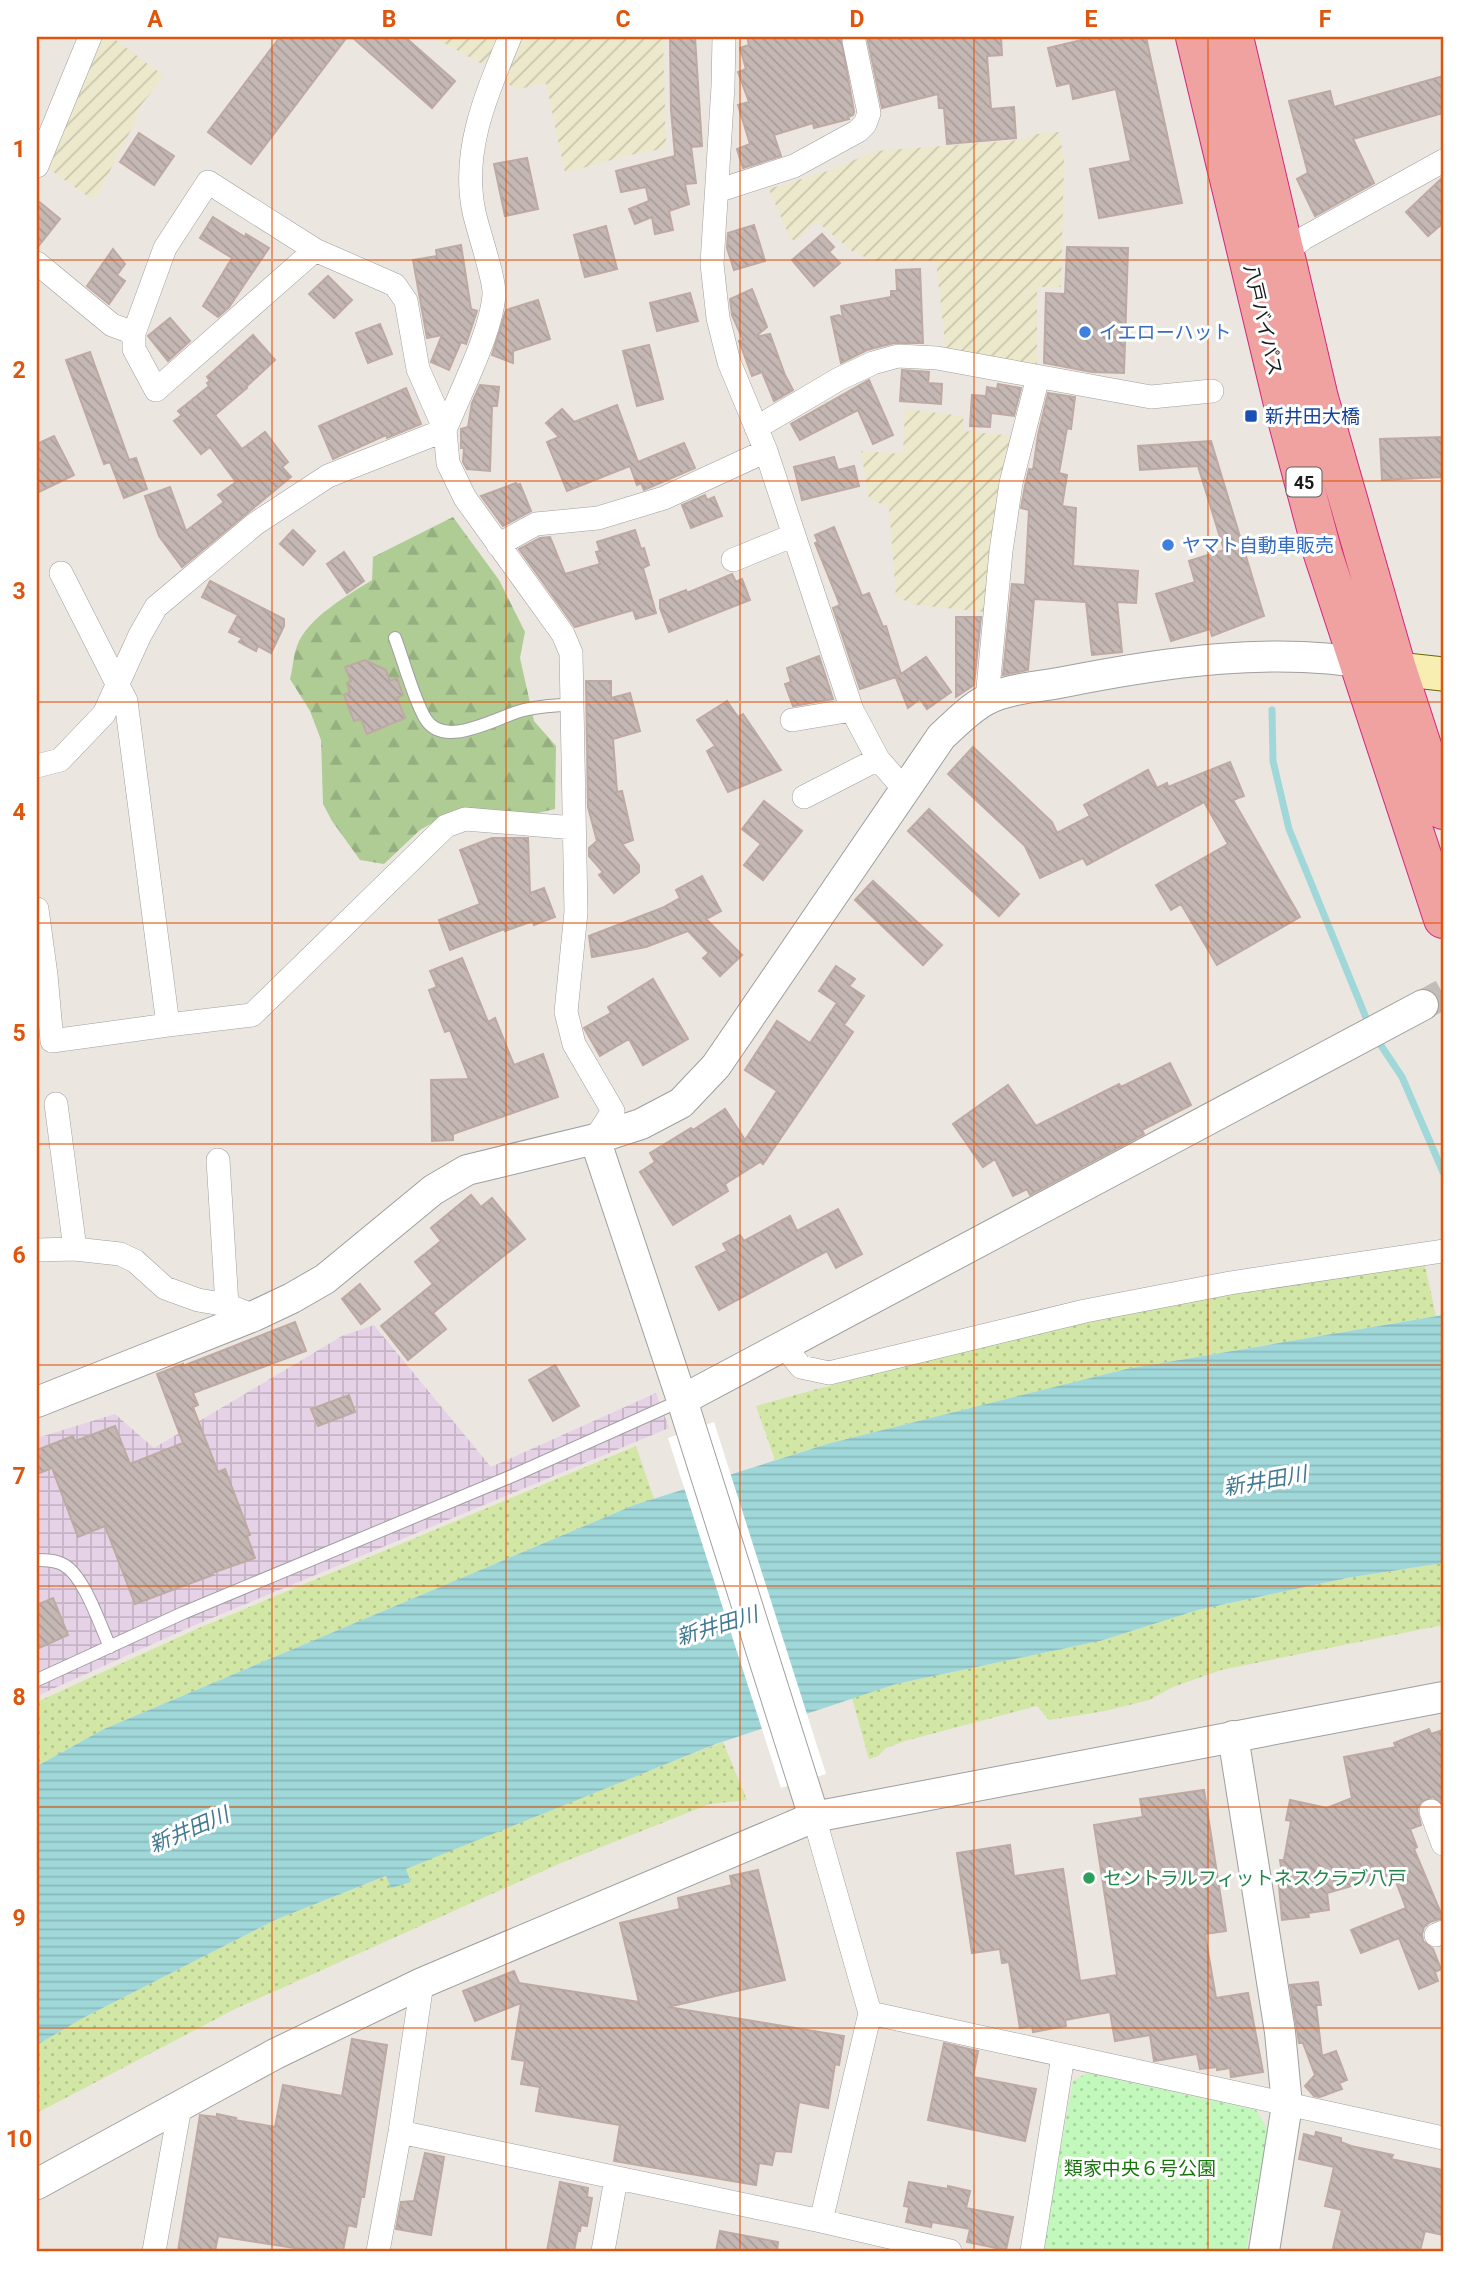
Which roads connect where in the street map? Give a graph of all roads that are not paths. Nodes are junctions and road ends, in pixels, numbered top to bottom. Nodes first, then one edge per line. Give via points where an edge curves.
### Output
1 (90, 37) edge
2 (510, 37) edge
3 (724, 37) edge
4 (1195, 37) edge
5 (1234, 37) edge
6 (854, 41) dead end
7 (1443, 162) edge
8 (37, 166) edge
9 (717, 191) junction
10 (315, 250) junction
11 (1284, 253) junction
12 (37, 264) edge
13 (1263, 321) junction
14 (134, 333) junction
15 (1038, 377) junction
16 (1212, 391) dead end
17 (757, 428) junction
18 (445, 430) junction
19 (766, 451) junction
20 (794, 535) junction
21 (498, 545) junction
22 (733, 560) dead end
23 (61, 573) dead end
24 (394, 638) dead end
25 (1356, 662) junction
26 (1397, 669) junction
27 (1443, 674) edge
28 (118, 685) junction
29 (987, 699) junction
30 (573, 705) junction
31 (852, 710) junction
32 (792, 720) dead end
33 (878, 759) junction
34 (37, 766) edge
35 (904, 789) junction
36 (804, 797) dead end
37 (1443, 810) edge
38 (574, 828) junction
39 (37, 909) edge
40 (1443, 919) edge
41 (1423, 1005) tunnel mouth
42 (168, 1025) junction
43 (57, 1104) dead end
44 (595, 1139) junction
45 (218, 1160) dead end
46 (75, 1249) junction
47 (37, 1250) edge
48 (1443, 1251) edge
49 (227, 1306) junction
50 (254, 1316) junction
51 (783, 1346) junction
52 (682, 1400) junction
53 (37, 1402) edge
54 (37, 1560) edge
55 (110, 1647) junction
56 (37, 1680) edge
57 (1443, 1698) edge
58 (1233, 1736) junction
59 (814, 1816) junction
60 (422, 1983) junction
61 (870, 2013) junction
62 (1063, 2056) junction
63 (1287, 2105) junction
64 (180, 2107) junction
65 (400, 2132) junction
66 (1443, 2138) edge
67 (616, 2179) junction
68 (37, 2184) edge
69 (821, 2221) junction
70 (154, 2251) edge
71 (378, 2251) edge
72 (603, 2251) edge
73 (950, 2251) edge
74 (1031, 2251) edge
75 (1264, 2251) edge

1 - 8 street
2 - 18 street via 478,118 470,167 473,208 494,292 490,320
3 - 9 street
4 - 13 highway, 八戸バイパス / 45
5 - 11 highway, 八戸バイパス / 45
6 - 9 street via 869,113 865,124 794,166
7 - 11 street
9 - 17 street via 712,264 718,318 729,362
10 - 14 street via 156,390 134,349
10 - 14 street via 208,182 165,248
10 - 18 street via 395,285 406,301 418,369
11 - 13 street via 1271,274
11 - 26 highway, 八戸バイパス / 45 via 1319,398
12 - 14 street via 112,325
13 - 25 highway, 八戸バイパス / 45 via 1319,541
15 - 16 street via 1151,397
15 - 17 street via 937,358 898,356 839,379
15 - 29 street via 1011,483
17 - 19 street
18 - 21 street via 448,463 465,498
18 - 28 street via 328,476 256,524 156,607
19 - 20 street
19 - 21 street via 664,499 597,518 536,524
20 - 22 street
20 - 31 street
21 - 30 street via 563,634 571,653
23 - 28 street
24 - 30 lane via 426,721 444,732 459,733 522,710
25 - 26 street
25 - 29 street via 1214,658 1126,669
25 - 40 highway, 八戸バイパス / 45
26 - 27 main road
26 - 37 highway, 八戸バイパス / 45
28 - 34 street via 104,714 81,740 60,760
28 - 42 street via 126,701
29 - 35 street via 941,737
30 - 38 street
31 - 32 street
31 - 33 street
33 - 35 street
33 - 36 street
35 - 44 street via 716,1066 681,1103 641,1124
38 - 42 street via 465,819 446,826 253,1015
38 - 44 street via 576,912 566,1012 574,1044 613,1111
39 - 42 street via 52,1041
41 - 51 street
43 - 46 street
44 - 50 street via 467,1170 433,1190 325,1279
44 - 52 street
45 - 49 street
46 - 47 street
46 - 49 street via 120,1254 165,1288
48 - 51 street via 1230,1283 1085,1311 829,1373 801,1367
49 - 50 street
50 - 53 street
51 - 52 street
52 - 55 lane
52 - 59 street
54 - 55 lane via 64,1565 77,1576
55 - 56 lane
57 - 58 street
58 - 59 street
58 - 63 street via 1280,2032
59 - 60 street
59 - 61 street
60 - 64 street via 275,2054
60 - 65 street
61 - 62 street
61 - 69 street
62 - 63 street
62 - 74 street
63 - 66 street
63 - 75 street
64 - 68 street
64 - 70 street
65 - 67 street
65 - 71 street
67 - 69 street
67 - 72 street
69 - 73 street

